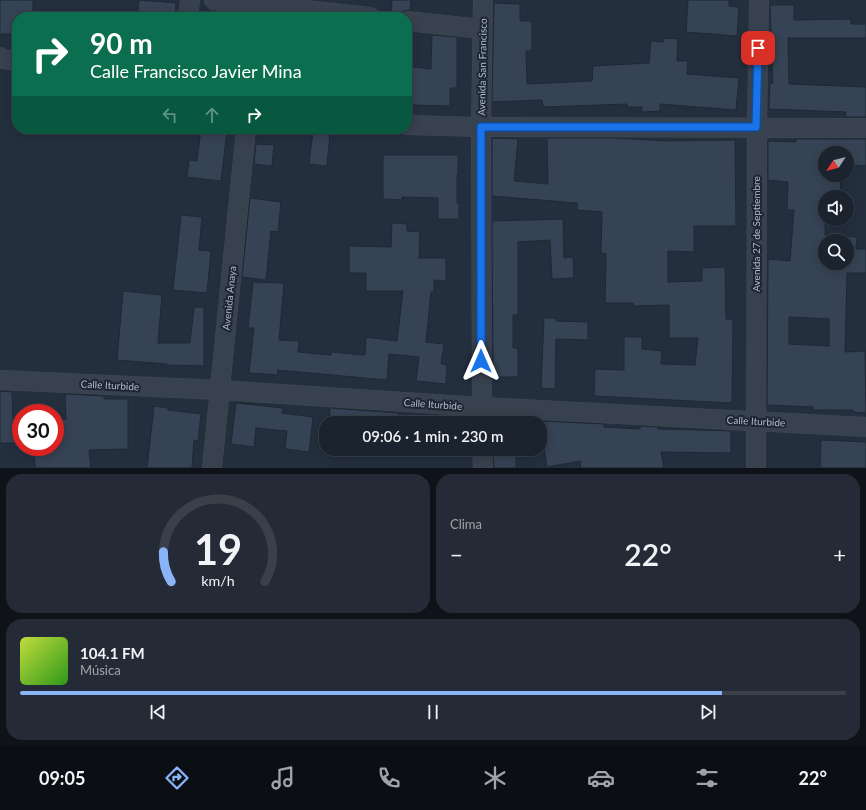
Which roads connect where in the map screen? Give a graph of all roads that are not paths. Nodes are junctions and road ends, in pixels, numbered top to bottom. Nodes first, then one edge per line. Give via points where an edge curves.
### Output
1 (190, 0) edge
2 (214, 0) edge
3 (483, 0) edge
4 (759, 0) edge
5 (189, 12) edge
6 (324, 12) edge
7 (412, 22) edge
8 (482, 29) junction
9 (0, 57) edge
10 (12, 61) edge
11 (412, 125) edge
12 (481, 127) junction
13 (756, 127) junction
14 (866, 128) edge
15 (246, 134) edge
16 (0, 380) edge
17 (220, 390) junction
18 (482, 415) edge
19 (756, 421) junction
20 (866, 427) edge
21 (482, 456) edge
22 (212, 468) edge
23 (483, 468) edge
24 (756, 468) edge

1 - 5 street
2 - 6 street
3 - 8 street, Avenida San Francisco
4 - 13 street, Avenida 27 de Septiembre
7 - 8 street
8 - 12 street, Avenida San Francisco
9 - 10 street
11 - 12 street
12 - 13 street
12 - 18 street, Avenida San Francisco
13 - 14 street
13 - 19 street, Avenida 27 de Septiembre
15 - 17 street, Avenida Anaya
16 - 17 street, Calle Iturbide
17 - 18 street, Calle Iturbide
17 - 22 street, Avenida Anaya
18 - 19 street, Calle Iturbide
19 - 20 street, Calle Iturbide
19 - 24 street, Avenida 27 de Septiembre
21 - 23 street

